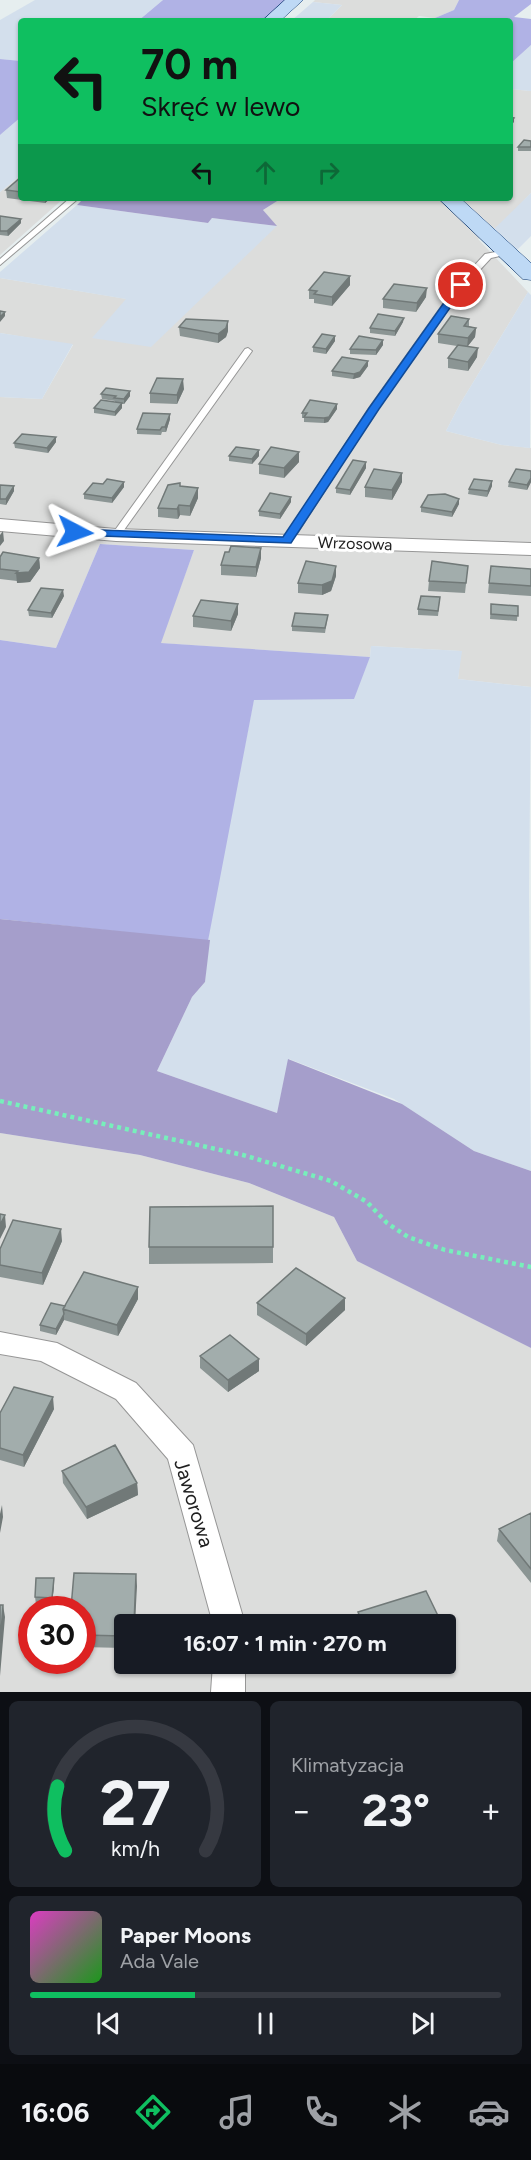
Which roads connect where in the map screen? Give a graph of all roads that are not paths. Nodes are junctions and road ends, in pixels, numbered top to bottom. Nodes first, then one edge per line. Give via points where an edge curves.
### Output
1 (295, 0) edge
2 (274, 18) edge
3 (72, 201) edge
4 (451, 201) edge
5 (506, 252) junction
6 (0, 263) edge
7 (531, 274) edge
8 (248, 351) dead end
9 (0, 525) edge
10 (116, 535) junction
11 (287, 541) junction
12 (531, 549) edge
13 (0, 1343) edge
14 (226, 1614) edge
15 (229, 1674) edge
16 (228, 1692) edge

1 - 2 street
3 - 6 lane
4 - 5 street
5 - 7 street
5 - 11 lane via 488,256 461,285
8 - 10 lane
9 - 10 street, Wrzosowa
10 - 11 street, Wrzosowa
11 - 12 street, Wrzosowa
13 - 14 street, Jaworowa via 47,1351 126,1391 182,1454
15 - 16 street

